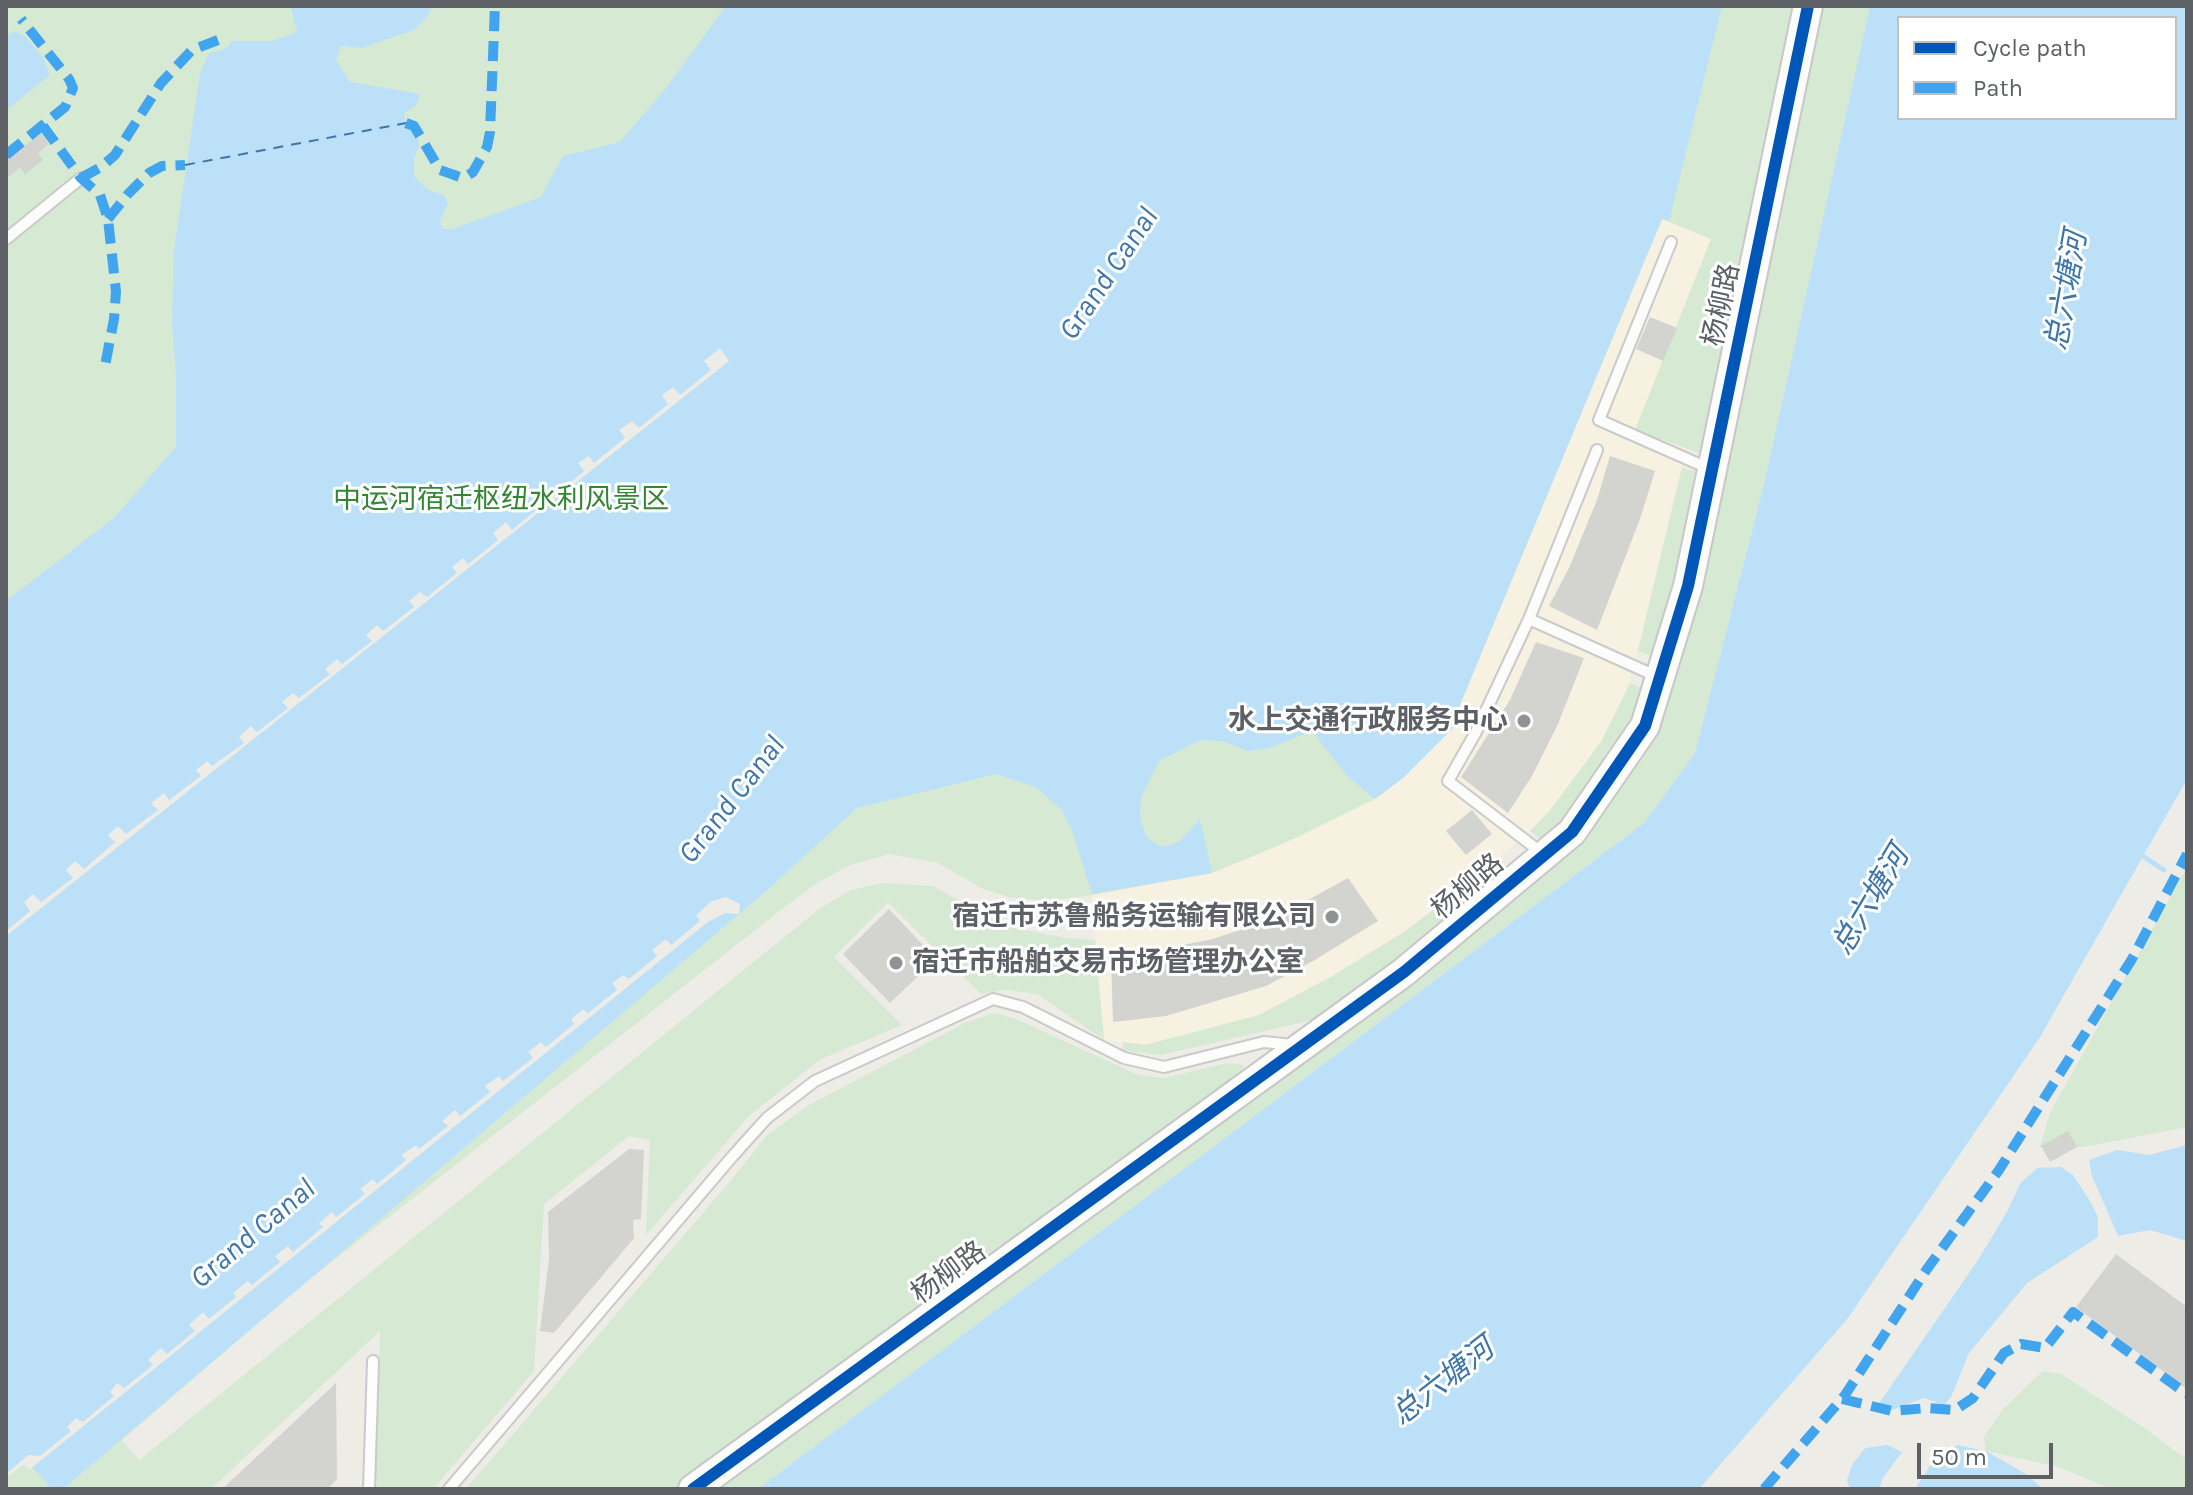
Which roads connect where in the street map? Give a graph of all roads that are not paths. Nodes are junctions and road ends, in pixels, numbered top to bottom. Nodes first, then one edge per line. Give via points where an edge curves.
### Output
1 (1808, 6) edge
2 (81, 178) dead end
3 (6, 239) edge
4 (1671, 242) dead end
5 (1597, 450) dead end
6 (1712, 469) junction
7 (1529, 619) junction
8 (1660, 677) junction
9 (1544, 855) junction
10 (1303, 1046) junction
11 (373, 1361) dead end
12 (369, 1489) edge
13 (449, 1489) edge
14 (693, 1489) edge

1 - 6 street, 杨柳路
2 - 3 lane
4 - 6 lane via 1599,420
5 - 7 lane
6 - 8 street, 杨柳路 via 1688,586
7 - 8 lane
7 - 9 lane via 1448,781
8 - 9 street, 杨柳路 via 1645,726 1572,832
9 - 10 street, 杨柳路 via 1404,972
10 - 13 lane via 1264,1042 1164,1067 1124,1058 1023,1007 993,999 815,1081 767,1118 731,1158
10 - 14 street, 杨柳路
11 - 12 lane

